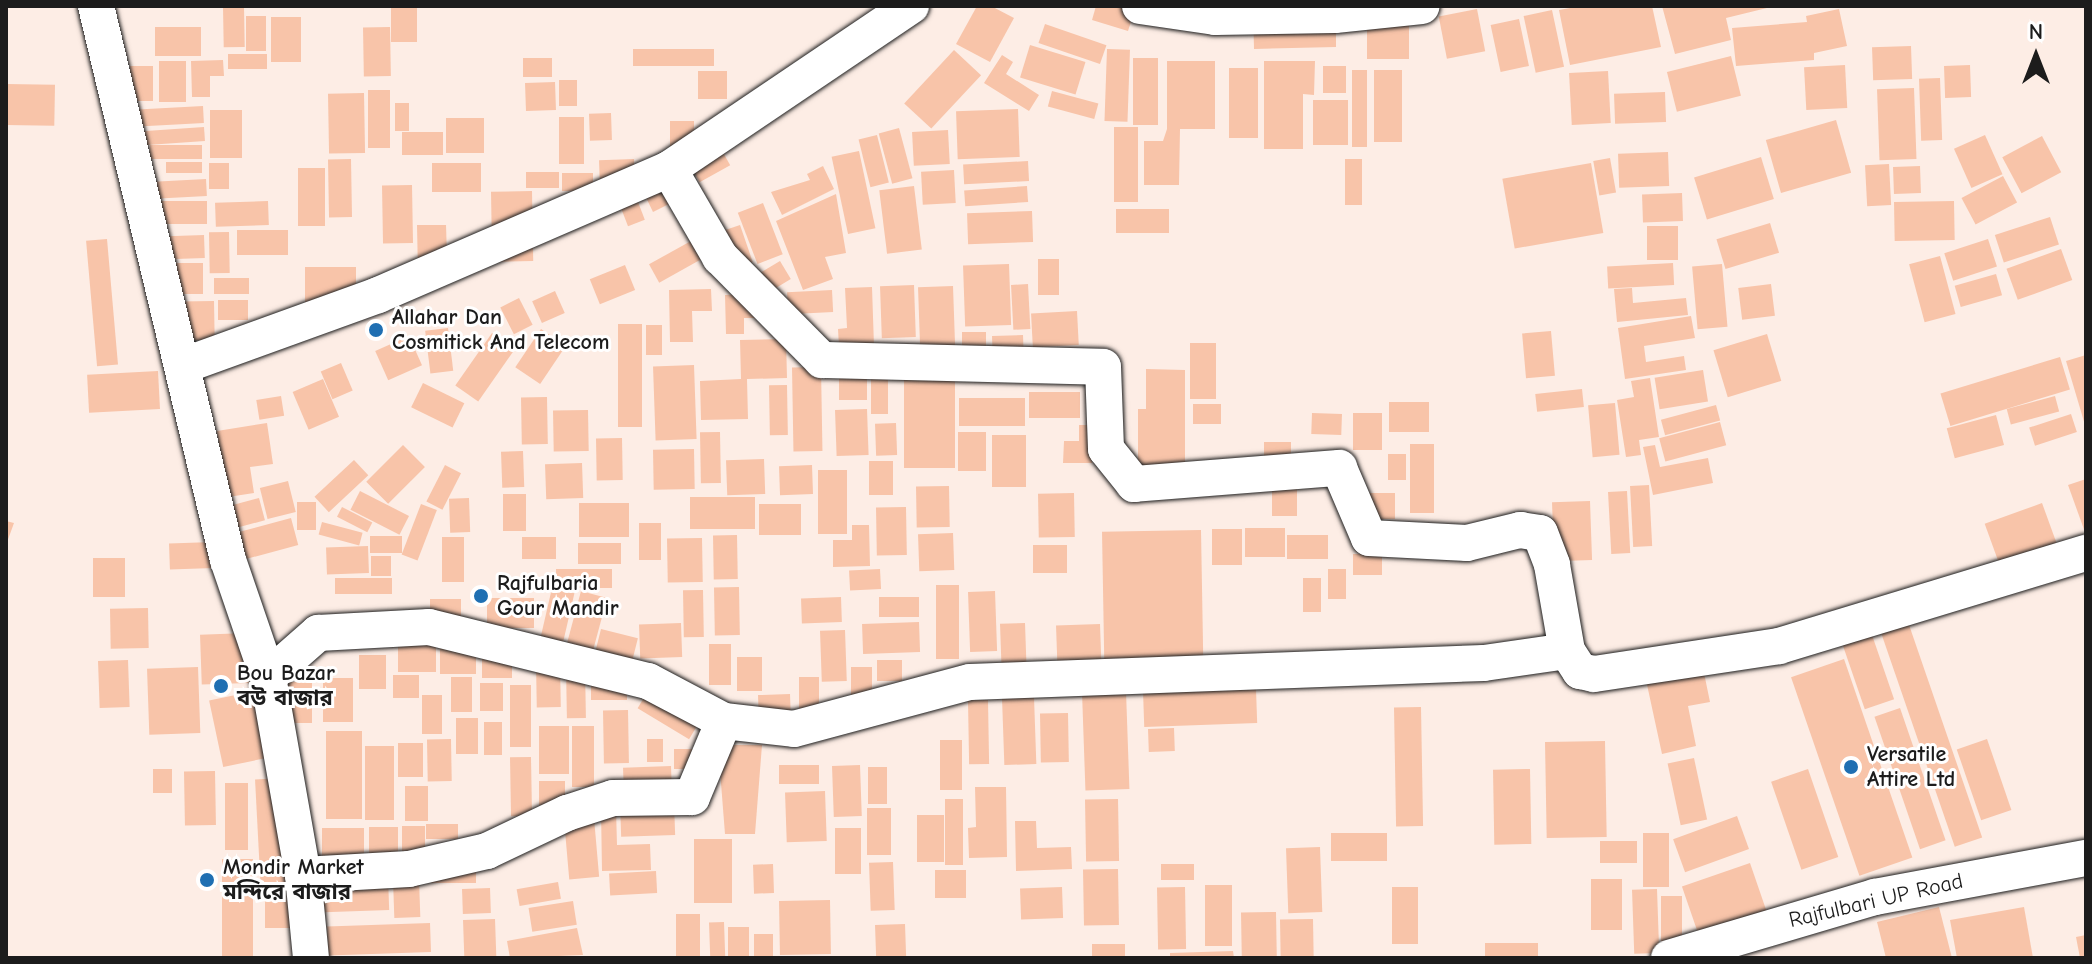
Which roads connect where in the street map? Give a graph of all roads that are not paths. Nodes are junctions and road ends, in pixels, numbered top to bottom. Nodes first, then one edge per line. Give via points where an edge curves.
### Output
1 (96, 6) edge
2 (911, 6) edge
3 (1140, 6) edge
4 (1422, 6) edge
5 (669, 169) junction
6 (185, 365) junction
7 (2086, 553) edge
8 (1567, 651) junction
9 (268, 677) junction
10 (724, 721) junction
11 (2086, 858) edge
12 (303, 875) junction
13 (311, 958) edge
14 (1669, 958) edge

1 - 6 street
2 - 5 street
3 - 4 street via 1215,17 1335,15
5 - 6 street via 378,295
5 - 8 street via 720,257 822,360 1103,367 1106,449 1134,484 1339,468 1369,538 1467,543 1520,530 1540,533 1552,565
6 - 9 street via 228,560
7 - 8 street via 1779,646 1594,674 1580,671
8 - 10 street via 1484,663 970,682 794,729
9 - 10 street via 318,633 429,627 648,681
9 - 12 street
10 - 12 street via 692,797 613,798 567,813 487,851 409,869
11 - 14 street, Rajfulbari UP Road via 1875,897
12 - 13 street

